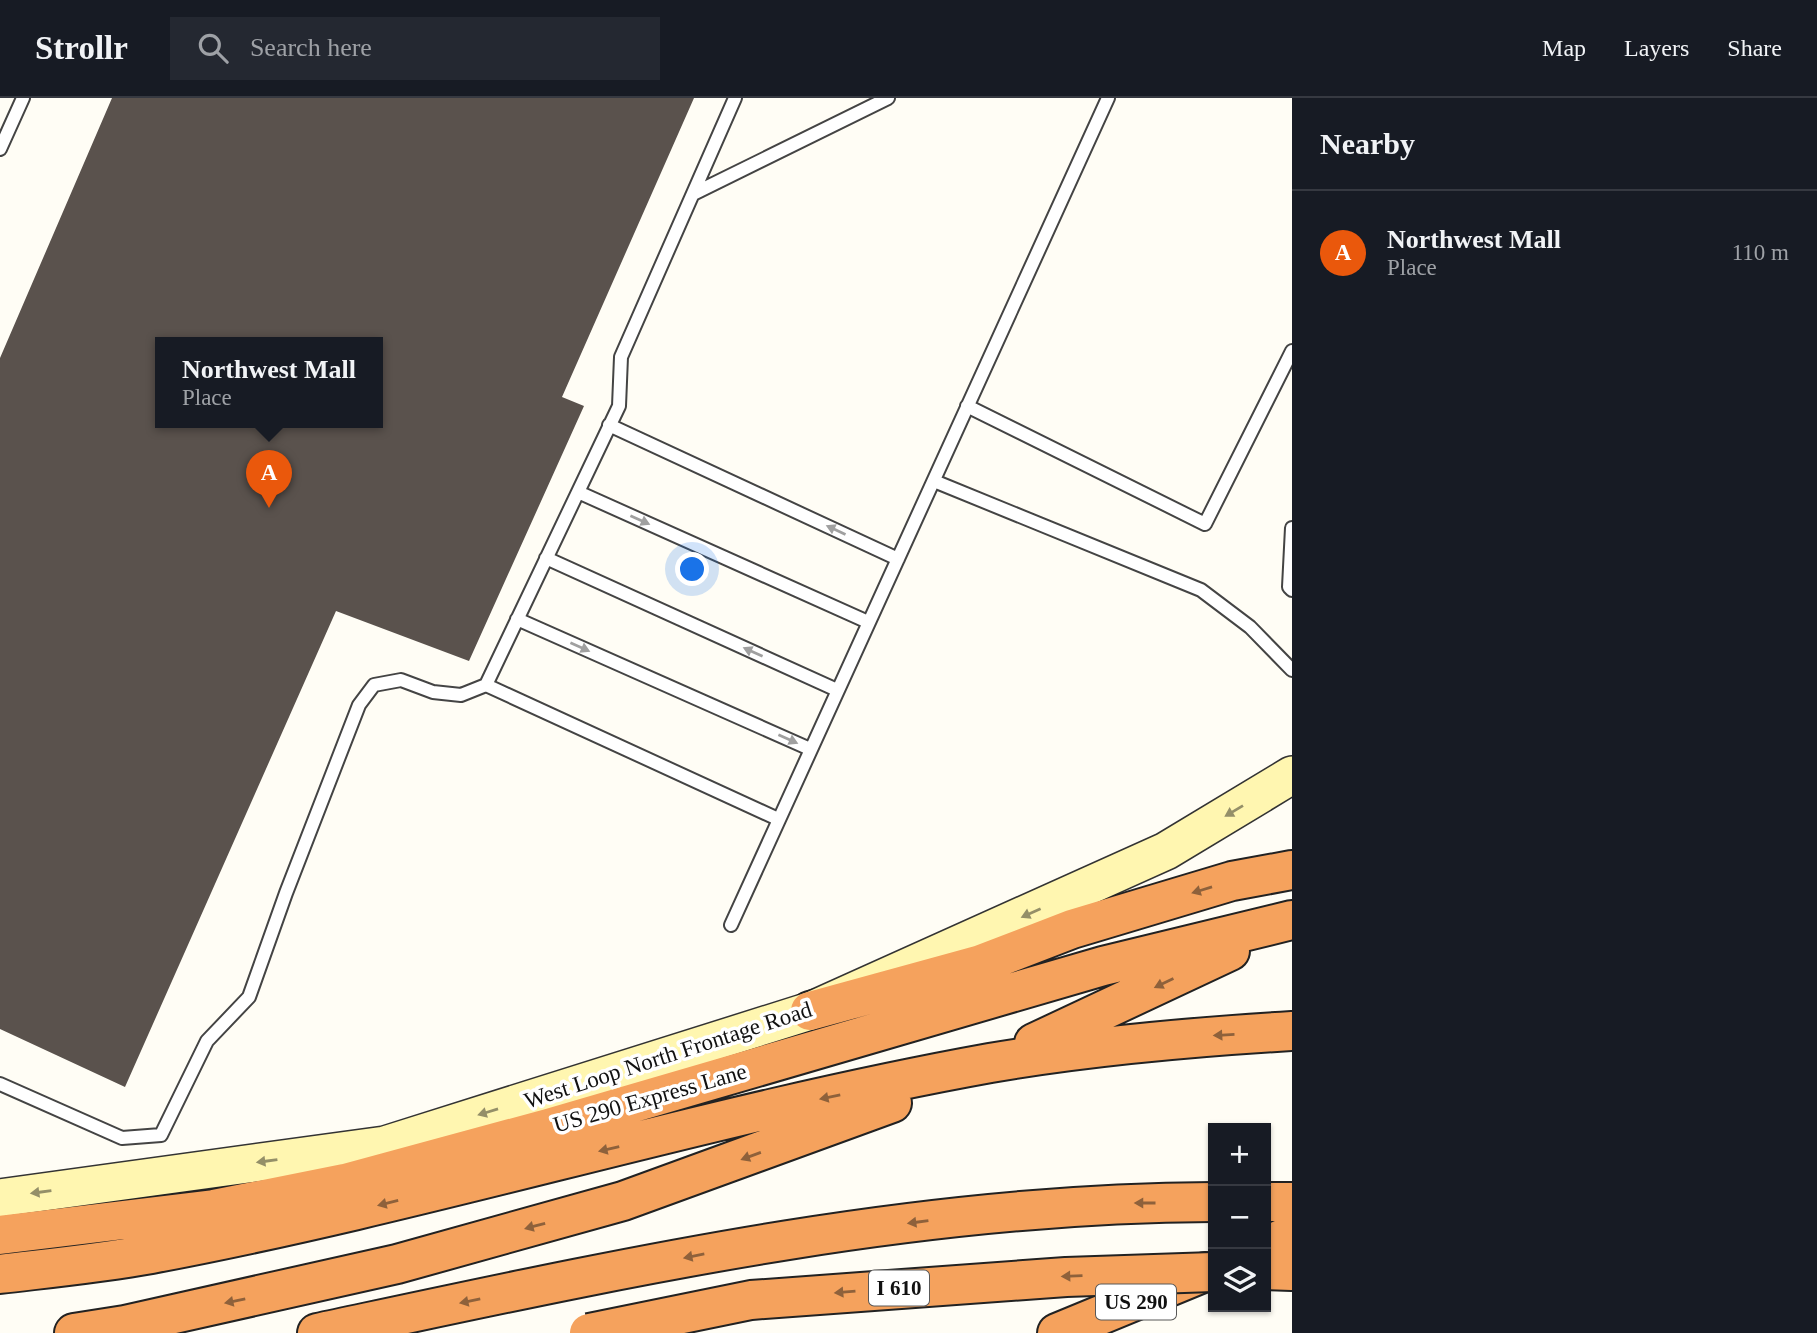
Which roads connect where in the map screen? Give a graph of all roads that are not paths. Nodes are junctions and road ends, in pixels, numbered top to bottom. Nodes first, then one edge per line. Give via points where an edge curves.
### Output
1 (23, 98) edge
2 (735, 98) edge
3 (887, 98) edge
4 (1108, 98) edge
5 (0, 149) edge
6 (693, 194) junction
7 (1292, 351) edge
8 (967, 407) junction
9 (609, 425) junction
10 (933, 481) junction
11 (578, 492) junction
12 (1292, 528) edge
13 (546, 558) junction
14 (898, 559) junction
15 (1292, 590) edge
16 (517, 619) junction
17 (869, 622) junction
18 (1292, 670) edge
19 (486, 685) junction
20 (837, 690) junction
21 (810, 749) junction
22 (1292, 775) edge
23 (778, 819) junction
24 (1292, 870) edge
25 (1292, 920) edge
26 (731, 925) dead end
27 (810, 1011) junction
28 (1292, 1031) edge
29 (0, 1084) edge
30 (0, 1198) edge
31 (1208, 1202) edge
32 (1271, 1202) edge
33 (1292, 1202) edge
34 (1292, 1234) edge
35 (0, 1236) edge
36 (1271, 1244) edge
37 (1208, 1270) edge
38 (1271, 1270) edge
39 (1292, 1271) edge
40 (1208, 1272) edge
41 (0, 1274) edge
42 (74, 1333) edge
43 (317, 1333) edge
44 (589, 1333) edge
45 (1057, 1333) edge

1 - 5 lane
2 - 6 lane
3 - 6 lane
4 - 8 lane
6 - 9 lane via 621,357 619,405
7 - 8 lane via 1205,524
8 - 10 lane
9 - 11 lane
14 -> 9 lane
10 - 14 lane
10 - 18 lane via 1201,590 1250,627
11 - 13 lane
11 -> 17 lane
12 - 15 lane
13 - 16 lane
20 -> 13 lane
14 - 17 lane
16 - 19 lane
16 -> 21 lane
17 - 20 lane
19 - 23 lane
19 - 29 lane via 461,695 433,692 401,680 374,685 359,705 249,998 207,1041 161,1135 122,1138
20 - 21 lane
21 - 23 lane
22 -> 27 main road, West Loop North Frontage Road via 1166,851
23 - 26 lane
24 -> 27 highway via 1232,881 1072,929 981,964
25 - 35 highway, US 290 Express Lane via 1103,967 345,1183 151,1218
25 -> 42 highway via 1094,1017 920,1093 623,1201 397,1264
27 -> 30 main road, West Loop North Frontage Road via 386,1144
28 -> 41 highway via 1183,1038 989,1063 330,1217 148,1255
31 -> 43 highway via 968,1215 775,1241
32 - 33 highway
34 - 36 highway
37 -> 44 highway, I 610, bridge via 751,1300
38 - 39 highway
40 - 45 highway, US 290

